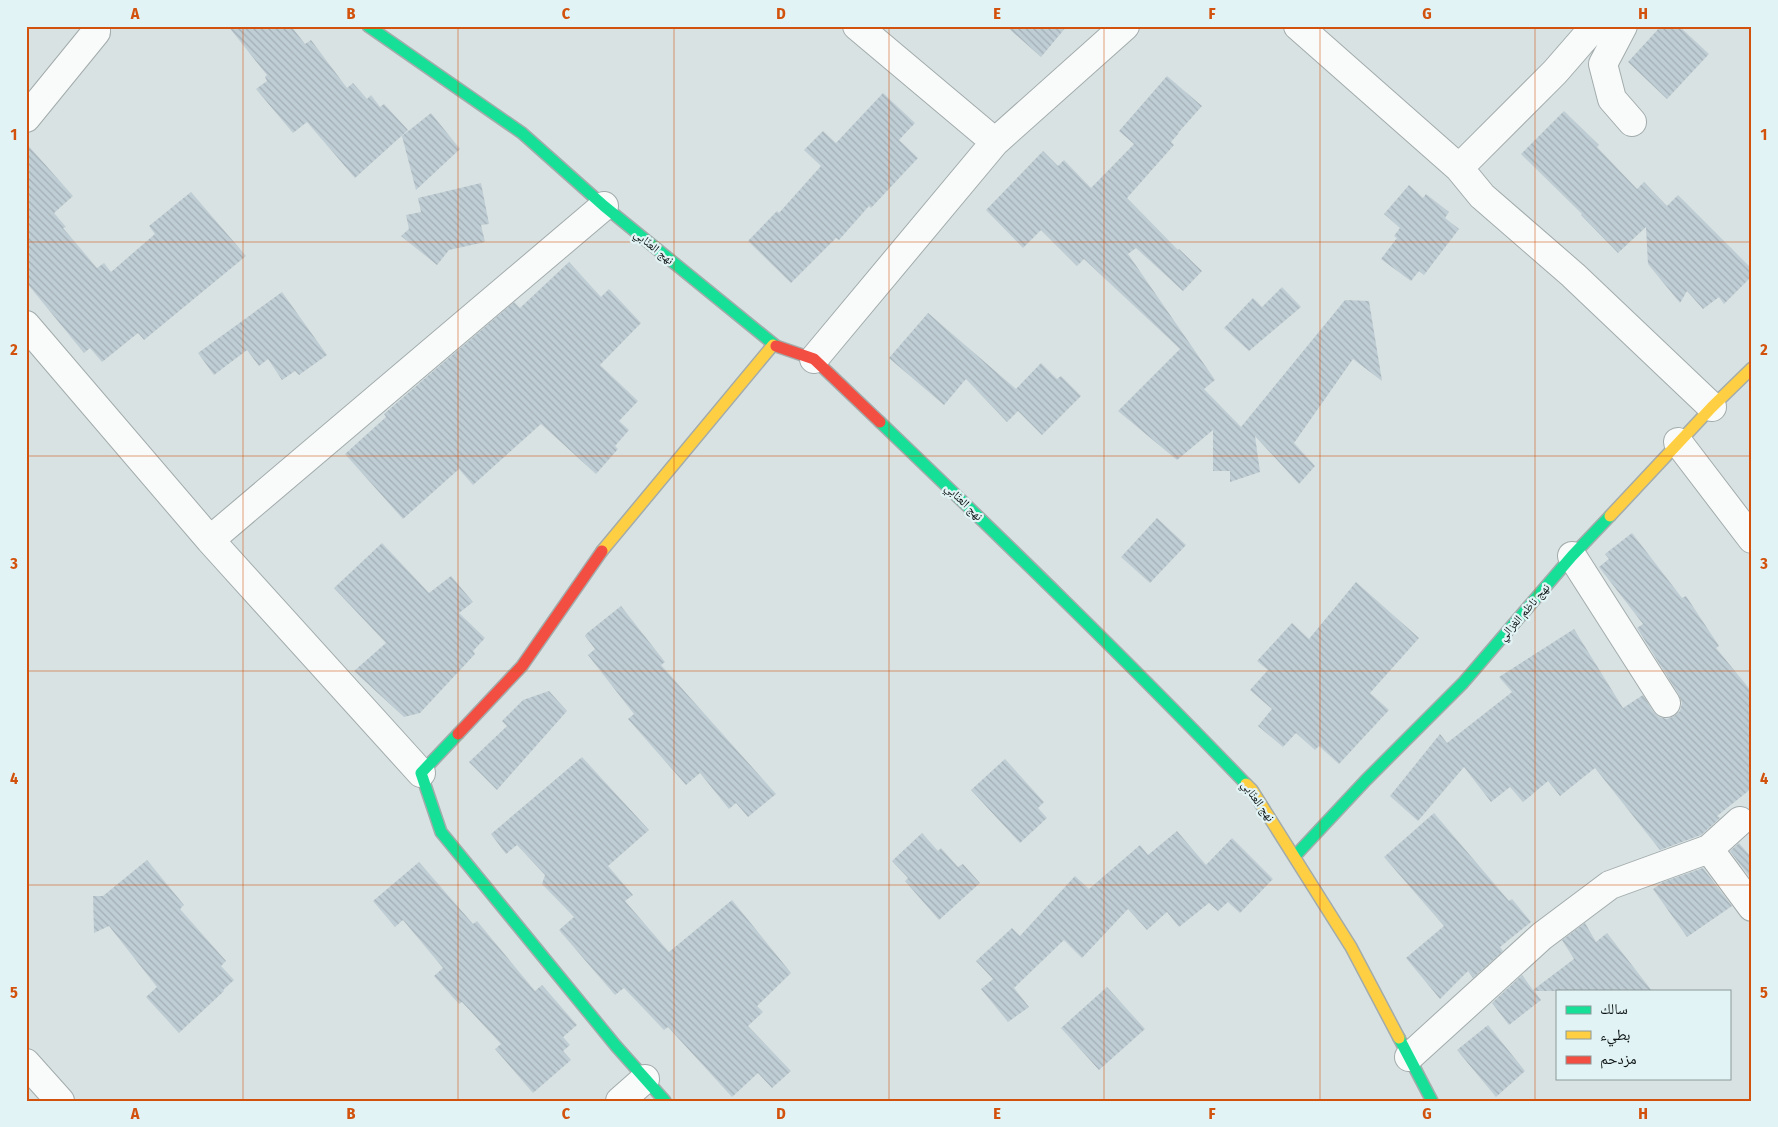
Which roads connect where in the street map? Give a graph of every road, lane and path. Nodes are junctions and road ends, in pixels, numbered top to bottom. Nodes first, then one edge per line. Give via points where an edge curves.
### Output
1 (96, 26) edge
2 (368, 26) edge
3 (857, 26) edge
4 (1125, 26) edge
5 (1298, 26) edge
6 (1595, 26) edge
7 (1623, 26) edge
8 (26, 118) edge
9 (1632, 122) dead end
10 (995, 142) junction
11 (1459, 168) junction
12 (604, 206) junction
13 (26, 325) edge
14 (773, 345) junction
15 (814, 359) junction
16 (1752, 368) edge
17 (1712, 406) junction
18 (1678, 442) junction
19 (1752, 539) edge
20 (210, 540) junction
21 (1572, 556) junction
22 (1666, 703) dead end
23 (421, 773) junction
24 (1740, 821) dead end
25 (1709, 849) junction
26 (1295, 856) junction
27 (1752, 907) edge
28 (1409, 1057) junction
29 (26, 1062) edge
30 (645, 1079) junction
31 (60, 1101) edge
32 (620, 1101) edge
33 (665, 1101) edge
34 (1432, 1101) edge

1 - 8 street via 96,32
2 - 12 street, نهج العنّابي via 522,133
3 - 10 street
4 - 10 street
5 - 11 street
6 - 11 street via 1555,72
7 - 9 street via 1603,64 1612,99
10 - 15 street
11 - 17 street via 1482,196 1573,275
12 - 14 street, نهج العنّابي
12 - 20 street
13 - 20 street
14 - 15 street, نهج العنّابي
14 - 23 street via 602,551 522,666
15 - 26 street, نهج العنّابي via 1159,693 1252,790
16 - 17 street, نهج ناظم الغزالي
17 - 18 street, نهج ناظم الغزالي
18 - 19 street
18 - 21 street, نهج ناظم الغزالي
20 - 23 street
21 - 22 street
21 - 26 street, نهج ناظم الغزالي via 1463,683
23 - 30 street via 441,832
24 - 25 street
25 - 27 street
25 - 28 street via 1610,885 1542,936
26 - 28 street, نهج العنّابي via 1351,947
28 - 34 street, نهج العنّابي
29 - 31 street
30 - 32 street
30 - 33 street

